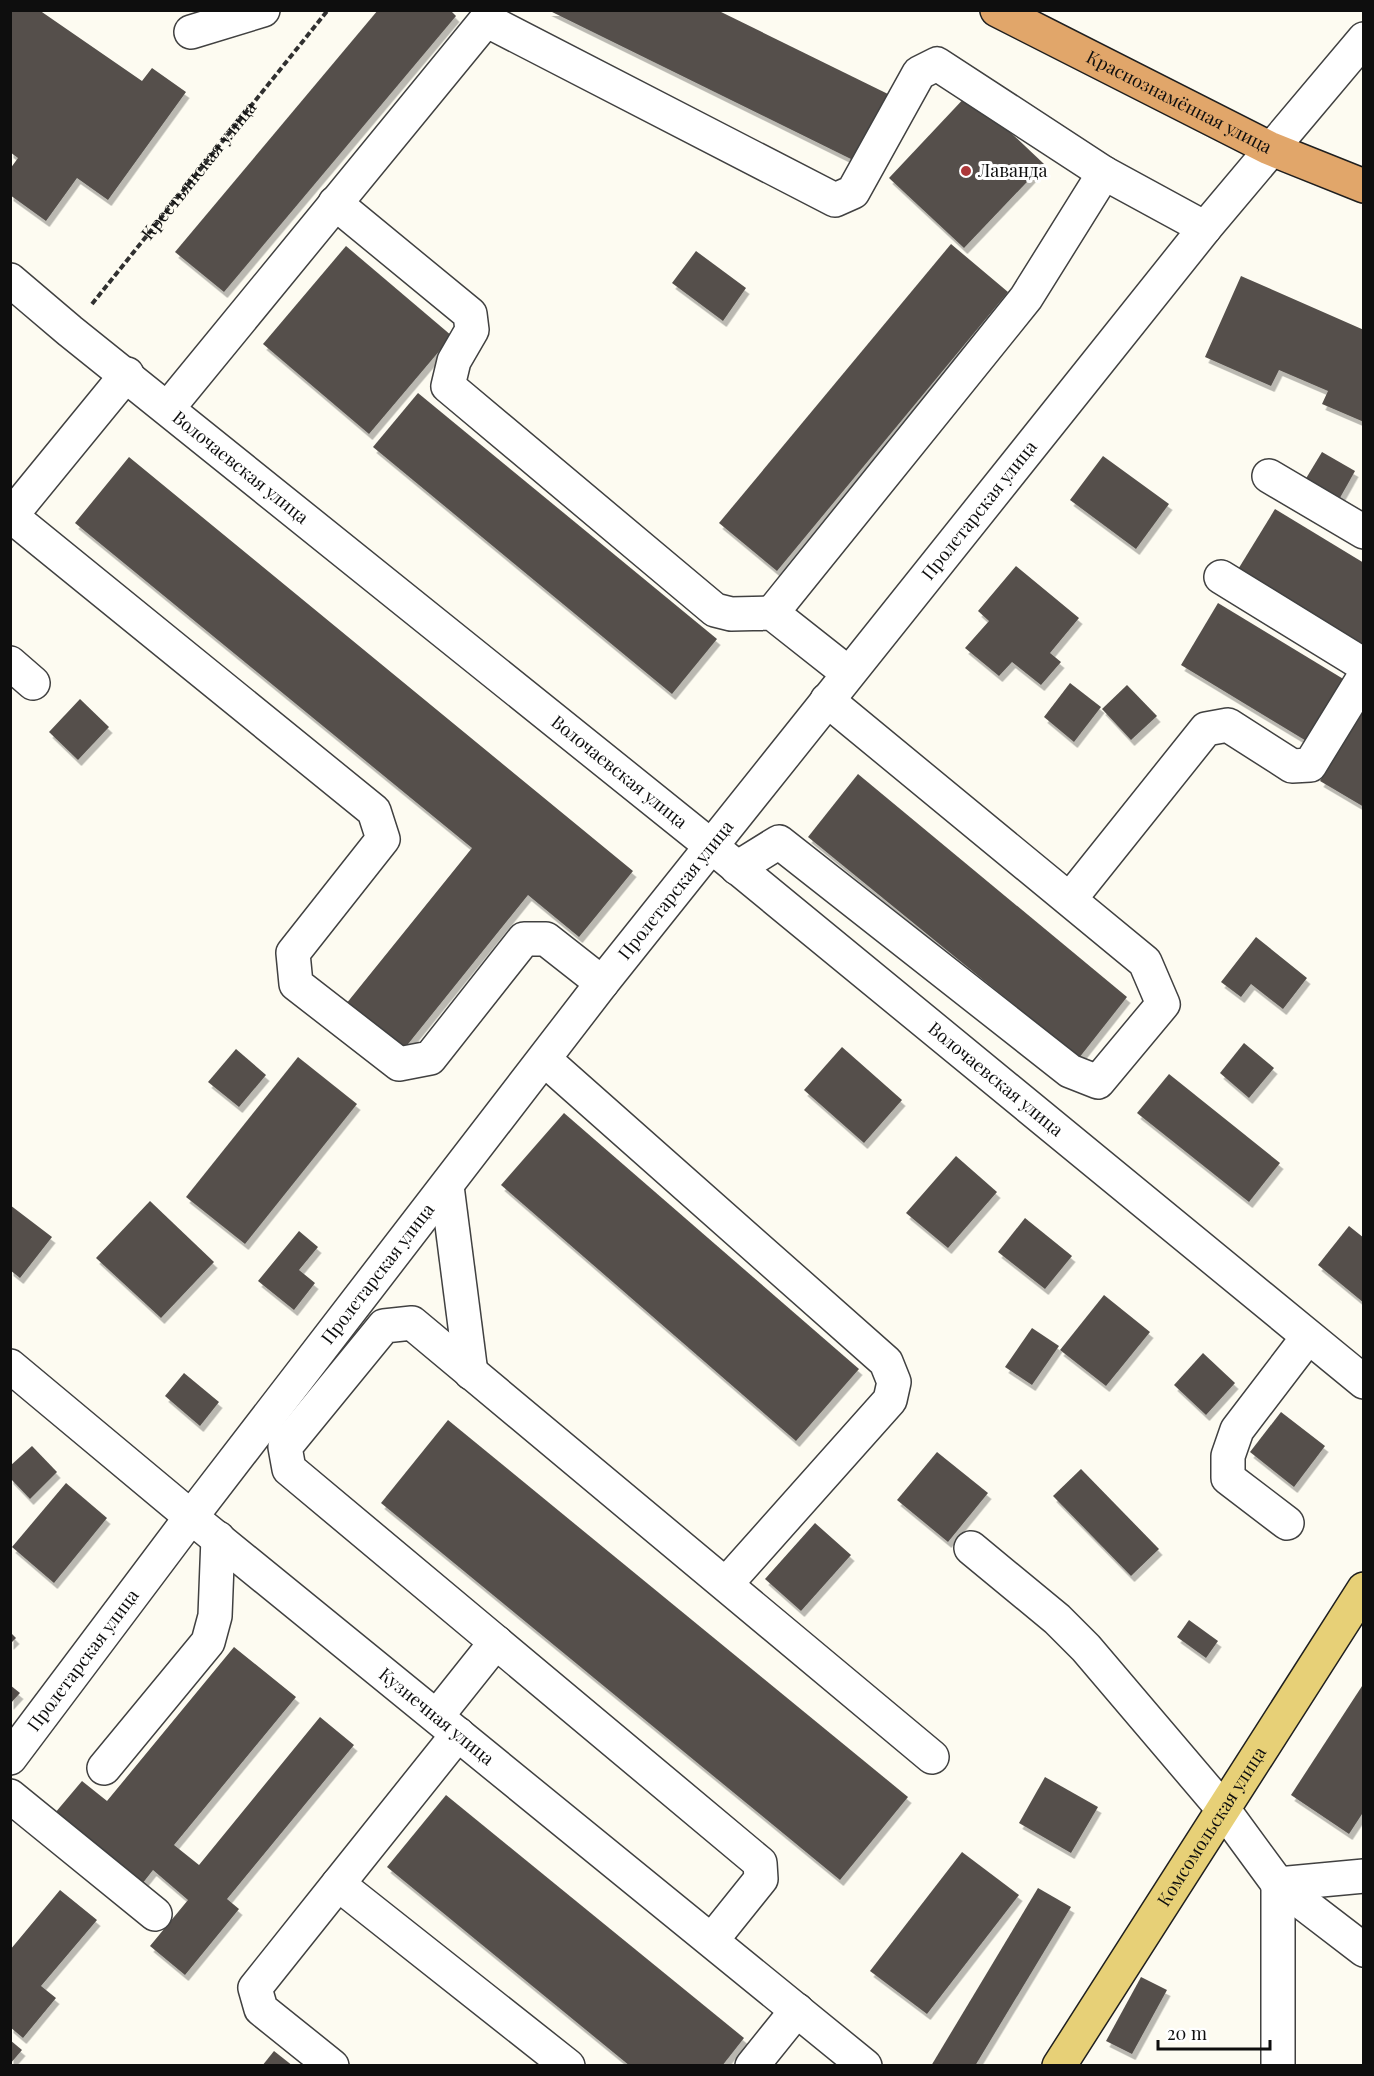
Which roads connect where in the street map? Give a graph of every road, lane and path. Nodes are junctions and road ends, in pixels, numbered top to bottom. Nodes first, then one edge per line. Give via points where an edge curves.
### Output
1 (262, 10) edge
2 (328, 10) edge
3 (997, 10) edge
4 (483, 15) edge
5 (191, 32) dead end
6 (1364, 39) edge
7 (1269, 148) junction
8 (1104, 173) junction
9 (1364, 186) edge
10 (335, 203) junction
11 (1205, 228) junction
12 (10, 280) edge
13 (70, 331) junction
14 (127, 374) junction
15 (168, 408) junction
16 (1269, 476) dead end
17 (11, 516) edge
18 (1364, 532) edge
19 (1221, 577) dead end
20 (772, 613) junction
21 (1364, 665) edge
22 (848, 673) junction
23 (1364, 677) edge
24 (827, 700) junction
25 (711, 846) junction
26 (737, 868) junction
27 (1070, 898) junction
28 (602, 983) junction
29 (545, 1060) junction
30 (447, 1186) junction
31 (1308, 1336) junction
32 (10, 1366) edge
33 (471, 1373) junction
34 (1364, 1382) edge
35 (191, 1517) junction
36 (1287, 1523) dead end
37 (218, 1538) junction
38 (971, 1548) dead end
39 (726, 1584) junction
40 (1364, 1588) edge
41 (496, 1642) junction
42 (447, 1725) junction
43 (932, 1757) dead end
44 (10, 1758) edge
45 (104, 1768) dead end
46 (10, 1796) edge
47 (1223, 1809) junction
48 (1364, 1876) edge
49 (338, 1884) junction
50 (1278, 1884) junction
51 (155, 1914) dead end
52 (712, 1940) junction
53 (1364, 1950) edge
54 (797, 2010) junction
55 (1062, 2064) edge
56 (332, 2066) edge
57 (568, 2066) edge
58 (752, 2066) edge
59 (865, 2066) edge
60 (1278, 2066) edge

1 - 5 street
2 - 13 path, Крестьянская улица
3 - 7 highway, Краснознамённая улица
4 - 8 street via 835,200 853,192 919,73 937,64
4 - 10 street
6 - 7 street, Пролетарская улица
7 - 9 highway, Краснознамённая улица
7 - 11 street, Пролетарская улица
8 - 11 street
8 - 20 street via 1026,298
10 - 15 street
10 - 20 street via 470,314 472,330 454,361 448,386 715,610 731,614
11 - 22 street, Пролетарская улица
12 - 13 street, Волочаевская улица
13 - 14 street, Волочаевская улица
14 - 15 street, Волочаевская улица
14 - 17 street
15 - 25 street, Волочаевская улица
16 - 18 street
17 - 28 street via 374,811 383,839 293,953 296,984 399,1064 430,1058 524,939 546,939
19 - 21 street
20 - 22 street
22 - 24 street, Пролетарская улица
23 - 27 street via 1310,765 1292,766 1228,725 1206,729
24 - 25 street, Пролетарская улица
24 - 27 street
25 - 26 street, Волочаевская улица
25 - 28 street, Пролетарская улица
26 - 27 street via 778,842 1070,1071 1098,1082 1163,1004 1145,962
26 - 31 street, Волочаевская улица
28 - 29 street, Пролетарская улица
29 - 30 street, Пролетарская улица
29 - 39 street via 886,1362 894,1382 890,1400
30 - 33 street
30 - 35 street, Пролетарская улица
31 - 34 street, Волочаевская улица
31 - 36 street via 1237,1430 1228,1456 1228,1478
32 - 35 street, Кузнечная улица
33 - 39 street
33 - 41 street via 412,1323 384,1326 285,1447 289,1469
35 - 37 street, Кузнечная улица
35 - 44 street, Пролетарская улица
37 - 42 street, Кузнечная улица
37 - 45 street via 215,1616 208,1642
38 - 47 street via 1086,1648
39 - 43 street
40 - 47 main road, Комсомольская улица
41 - 42 street
41 - 52 street via 760,1863 762,1879
42 - 49 street
42 - 52 street, Кузнечная улица
46 - 51 street
47 - 50 street
47 - 55 main road, Комсомольская улица
48 - 50 street
49 - 56 street via 255,1988 261,2009
49 - 57 street
50 - 53 street
50 - 60 street
52 - 54 street, Кузнечная улица
54 - 58 street
54 - 59 street, Кузнечная улица

